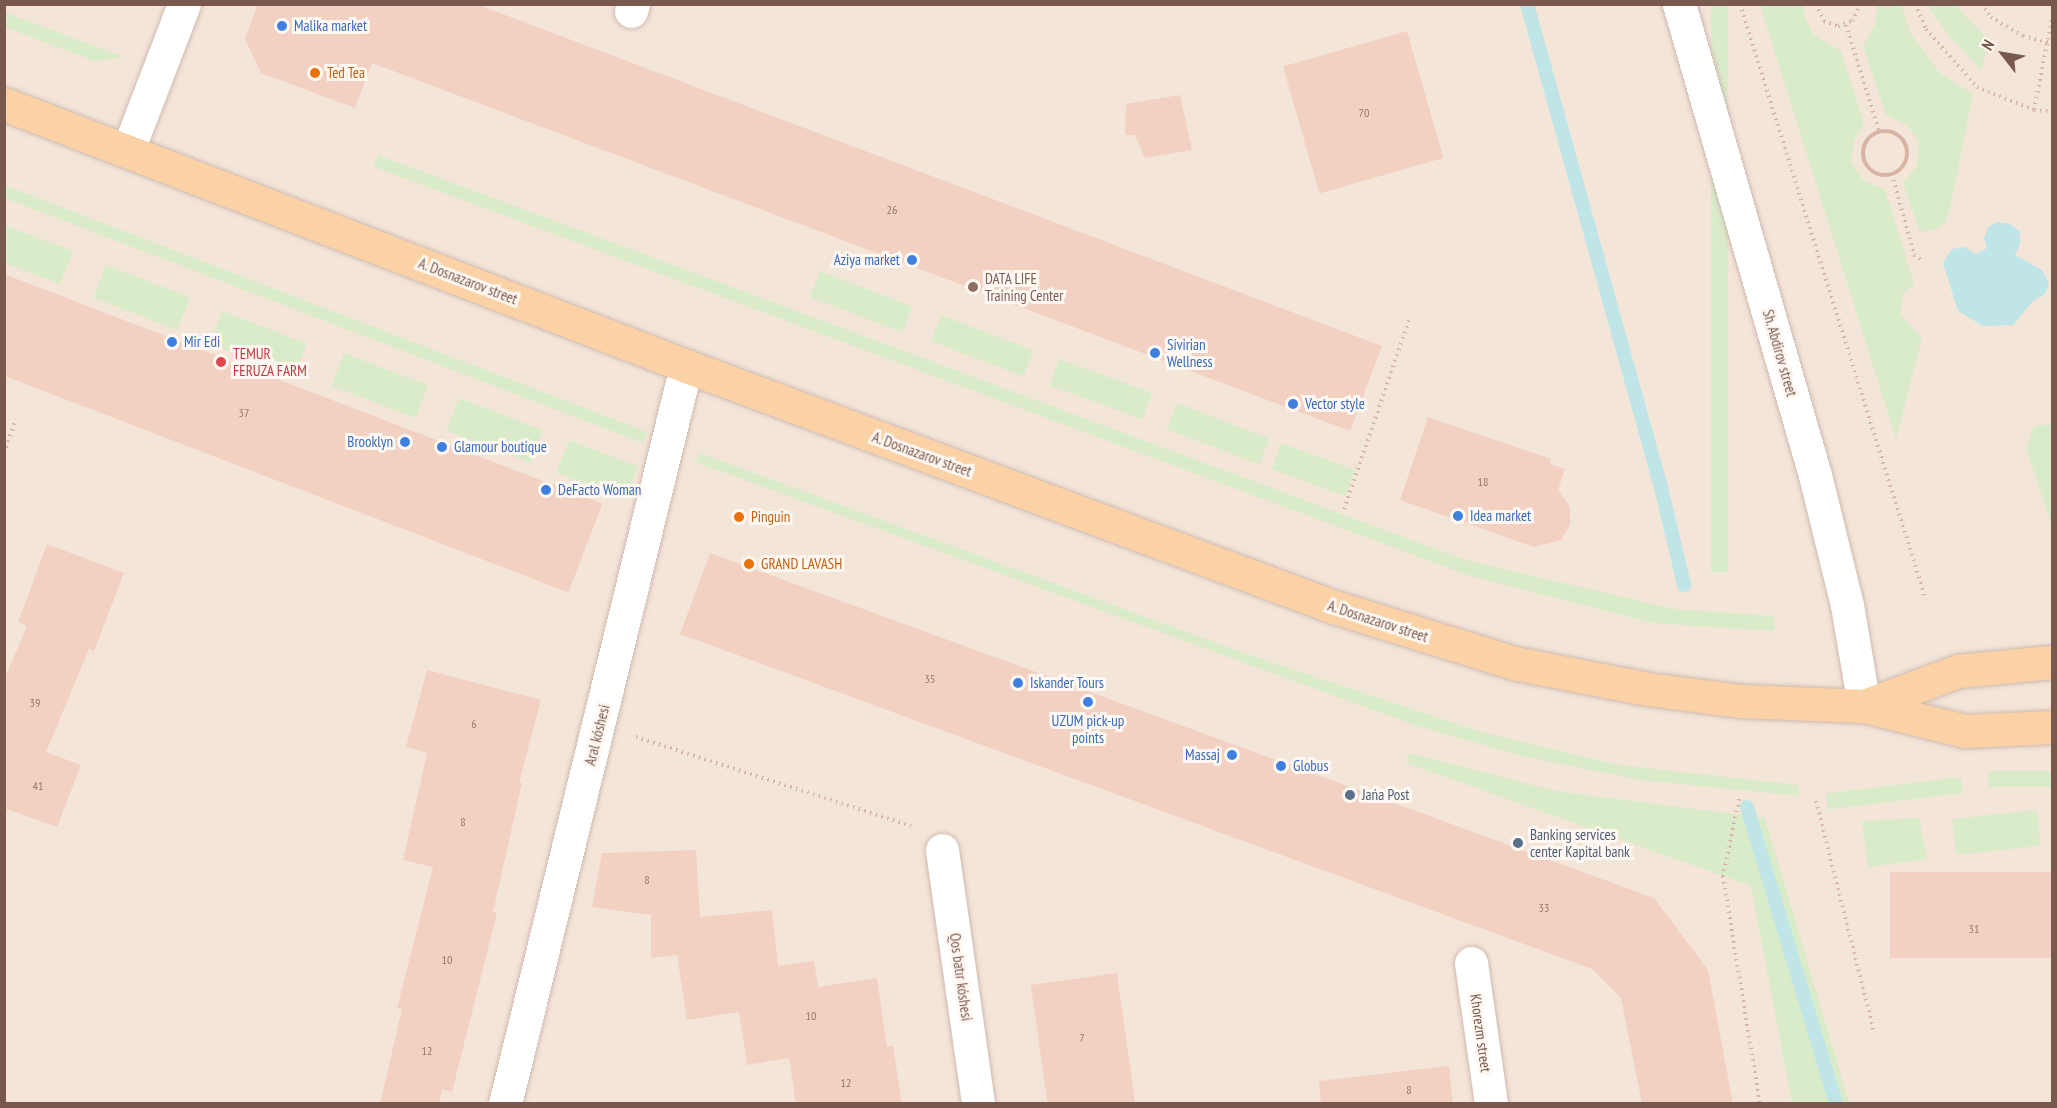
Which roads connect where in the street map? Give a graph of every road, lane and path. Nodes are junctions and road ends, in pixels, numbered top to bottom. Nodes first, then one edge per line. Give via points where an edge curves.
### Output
1 (184, 4) edge
2 (1679, 4) edge
3 (1740, 4) edge
4 (1816, 4) edge
5 (1861, 4) edge
6 (1915, 4) edge
7 (1981, 4) edge
8 (2052, 18) edge
9 (1846, 25) junction
10 (2050, 43) edge
11 (4, 104) edge
12 (2034, 110) junction
13 (2052, 112) edge
14 (1879, 131) junction
15 (128, 150) junction
16 (1892, 174) junction
17 (1923, 261) dead end
18 (1410, 317) dead end
19 (686, 366) junction
20 (16, 419) dead end
21 (4, 453) edge
22 (1344, 509) dead end
23 (1926, 600) dead end
24 (2052, 662) edge
25 (1864, 706) junction
26 (599, 726) junction
27 (2052, 727) edge
28 (1739, 799) dead end
29 (1816, 801) dead end
30 (942, 850) joint
31 (1472, 963) dead end
32 (1874, 1032) dead end
33 (505, 1104) edge
34 (978, 1104) edge
35 (1491, 1104) edge
36 (1760, 1104) edge

1 - 15 street
2 - 25 street, Sh. Abdirov street via 1815,475 1847,605
3 - 23 path
4 - 9 path via 1824,21
5 - 9 path via 1857,16
6 - 12 path via 1926,29 1977,87
7 - 10 path via 1991,17 2023,36
8 - 10 path
9 - 14 path
10 - 12 path
11 - 15 main road, A. Dosnazarov street
12 - 13 path
14 - 16 path via 1897,134 1906,145 1904,165
14 - 16 path via 1865,142 1863,157 1870,170
15 - 19 main road, A. Dosnazarov street
16 - 17 path via 1914,255
18 - 22 path
19 - 25 main road, A. Dosnazarov street via 1334,607 1514,663 1648,689 1740,701
19 - 26 street, Aral kóshesi
20 - 21 path
24 - 25 main road, A. Dosnazarov street via 1958,671
25 - 27 main road, A. Dosnazarov street via 1965,731
26 - 30 path via 915,827
26 - 33 street, Aral kóshesi
28 - 36 path via 1722,876
29 - 32 path
30 - 34 street, Qos batır kóshesi
31 - 35 street, Khorezm street

